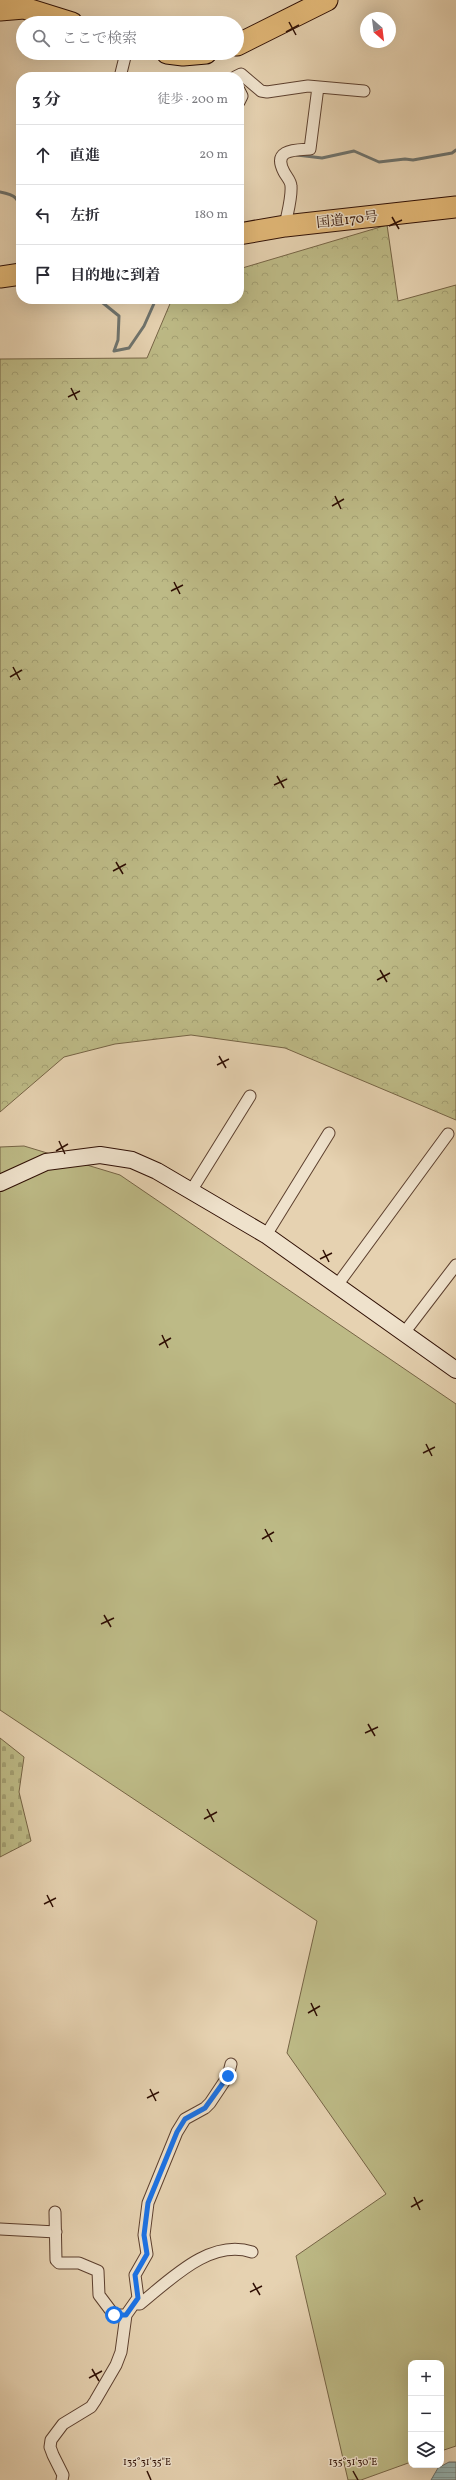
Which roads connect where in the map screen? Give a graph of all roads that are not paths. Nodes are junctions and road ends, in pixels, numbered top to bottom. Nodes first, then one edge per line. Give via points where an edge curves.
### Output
1 (327, 0) edge
2 (1, 6) edge
3 (50, 16) edge
4 (244, 42) edge
5 (124, 60) edge
6 (121, 72) edge
7 (244, 77) edge
8 (318, 87) junction
9 (364, 91) dead end
10 (456, 208) edge
11 (285, 226) junction
12 (244, 233) edge
13 (16, 275) edge
14 (0, 277) edge
15 (250, 1096) dead end
16 (329, 1133) dead end
17 (448, 1134) dead end
18 (0, 1183) edge
19 (191, 1191) junction
20 (266, 1235) junction
21 (456, 1265) edge
22 (338, 1284) junction
23 (404, 1333) junction
24 (456, 1370) edge
25 (231, 2064) dead end
26 (55, 2212) dead end
27 (0, 2229) edge
28 (56, 2232) junction
29 (252, 2252) dead end
30 (135, 2304) junction
31 (126, 2315) junction
32 (62, 2480) edge

1 - 4 highway
2 - 3 highway via 24,8
5 - 6 street
7 - 8 street via 261,91 267,92
8 - 9 street
8 - 11 street via 310,149 292,150 280,158 280,164 291,184
10 - 11 highway, 国道170号
11 - 12 highway, 国道170号
13 - 14 highway
15 - 19 street
16 - 20 street
17 - 22 street
18 - 19 street via 46,1162 100,1155 132,1160
19 - 20 street
20 - 22 street
21 - 23 street
22 - 23 street
23 - 24 street
25 - 30 street via 228,2076 210,2103 185,2119 177,2132 148,2203 144,2235 147,2254 135,2275 138,2298
26 - 28 street
27 - 28 street
28 - 31 street via 56,2260 59,2263 79,2263 98,2271 99,2295 114,2315
29 - 30 street via 239,2247 204,2258 182,2269 140,2304
30 - 31 street
31 - 32 street via 121,2352 95,2401 91,2407 63,2424 52,2440 50,2447 61,2469

